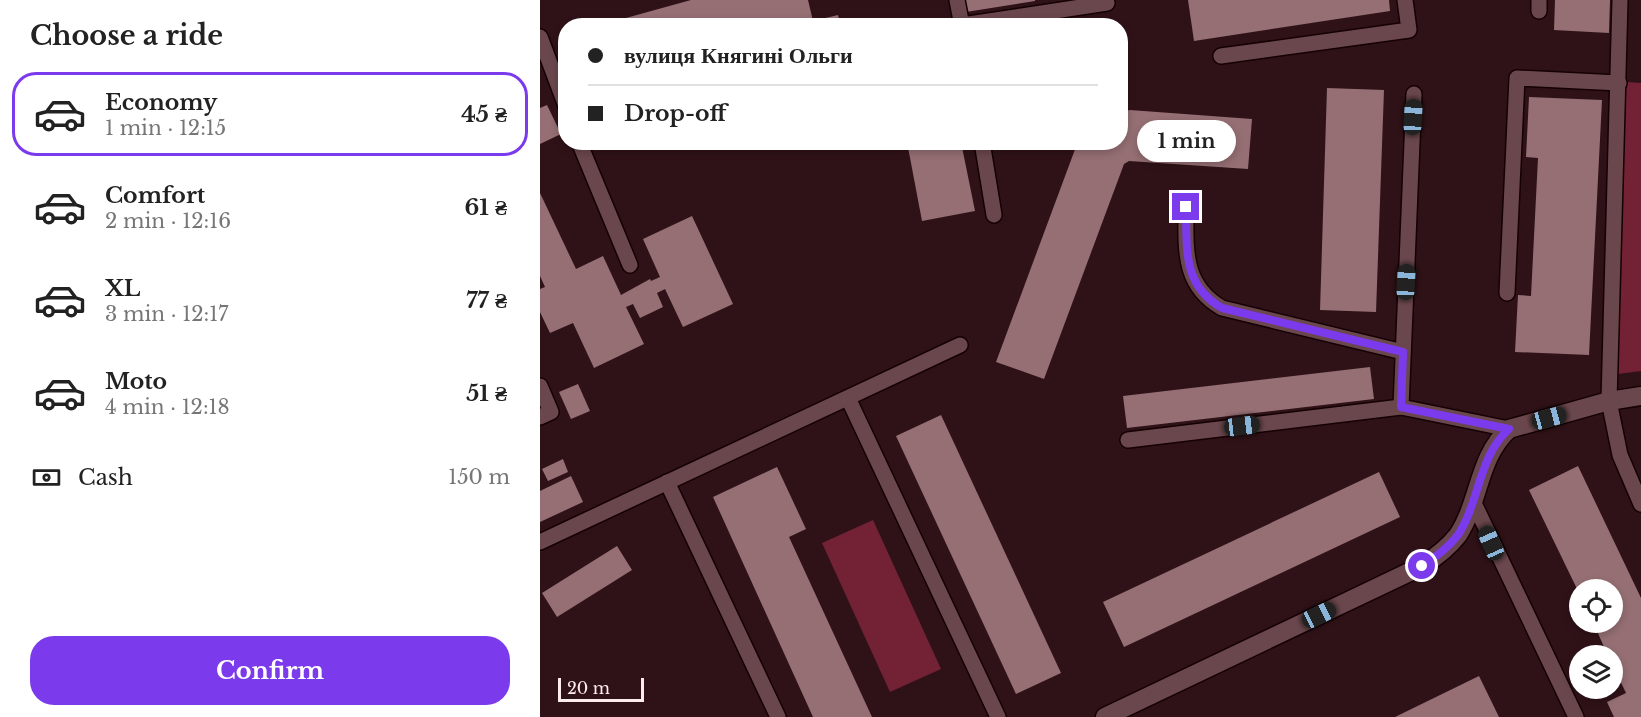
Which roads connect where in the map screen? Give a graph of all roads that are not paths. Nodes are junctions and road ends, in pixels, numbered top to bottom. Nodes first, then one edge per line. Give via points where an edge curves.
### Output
1 (957, 0) edge
2 (1405, 0) edge
3 (1620, 0) edge
4 (1107, 3) dead end
5 (961, 18) edge
6 (1008, 18) edge
7 (540, 37) edge
8 (1221, 56) dead end
9 (1619, 83) junction
10 (558, 85) edge
11 (1414, 94) dead end
12 (582, 150) edge
13 (983, 150) edge
14 (1186, 207) dead end
15 (994, 215) dead end
16 (630, 265) dead end
17 (1507, 293) dead end
18 (960, 345) dead end
19 (1403, 352) junction
20 (540, 386) edge
21 (1641, 396) edge
22 (848, 398) junction
23 (1609, 402) junction
24 (1401, 407) junction
25 (540, 417) edge
26 (1509, 429) junction
27 (1128, 440) dead end
28 (667, 482) junction
29 (1473, 501) junction
30 (1641, 504) edge
31 (540, 542) edge
32 (778, 717) edge
33 (998, 717) edge
34 (1105, 717) edge
35 (1576, 717) edge

1 - 5 lane
2 - 8 lane via 1409,30
3 - 9 lane
4 - 6 lane
7 - 10 lane
9 - 17 lane via 1517,78
9 - 23 lane
11 - 19 lane
12 - 16 lane
13 - 15 lane
14 - 19 lane via 1188,264 1195,283 1208,299 1222,308
18 - 22 lane
19 - 24 lane
20 - 25 lane via 551,412
21 - 23 street
22 - 28 lane
22 - 33 lane
23 - 26 street
23 - 30 lane via 1620,456
24 - 26 lane
24 - 27 lane
26 - 29 street via 1489,455
28 - 31 lane
28 - 32 lane
29 - 34 street via 1458,535 1441,554 1422,566
29 - 35 lane

